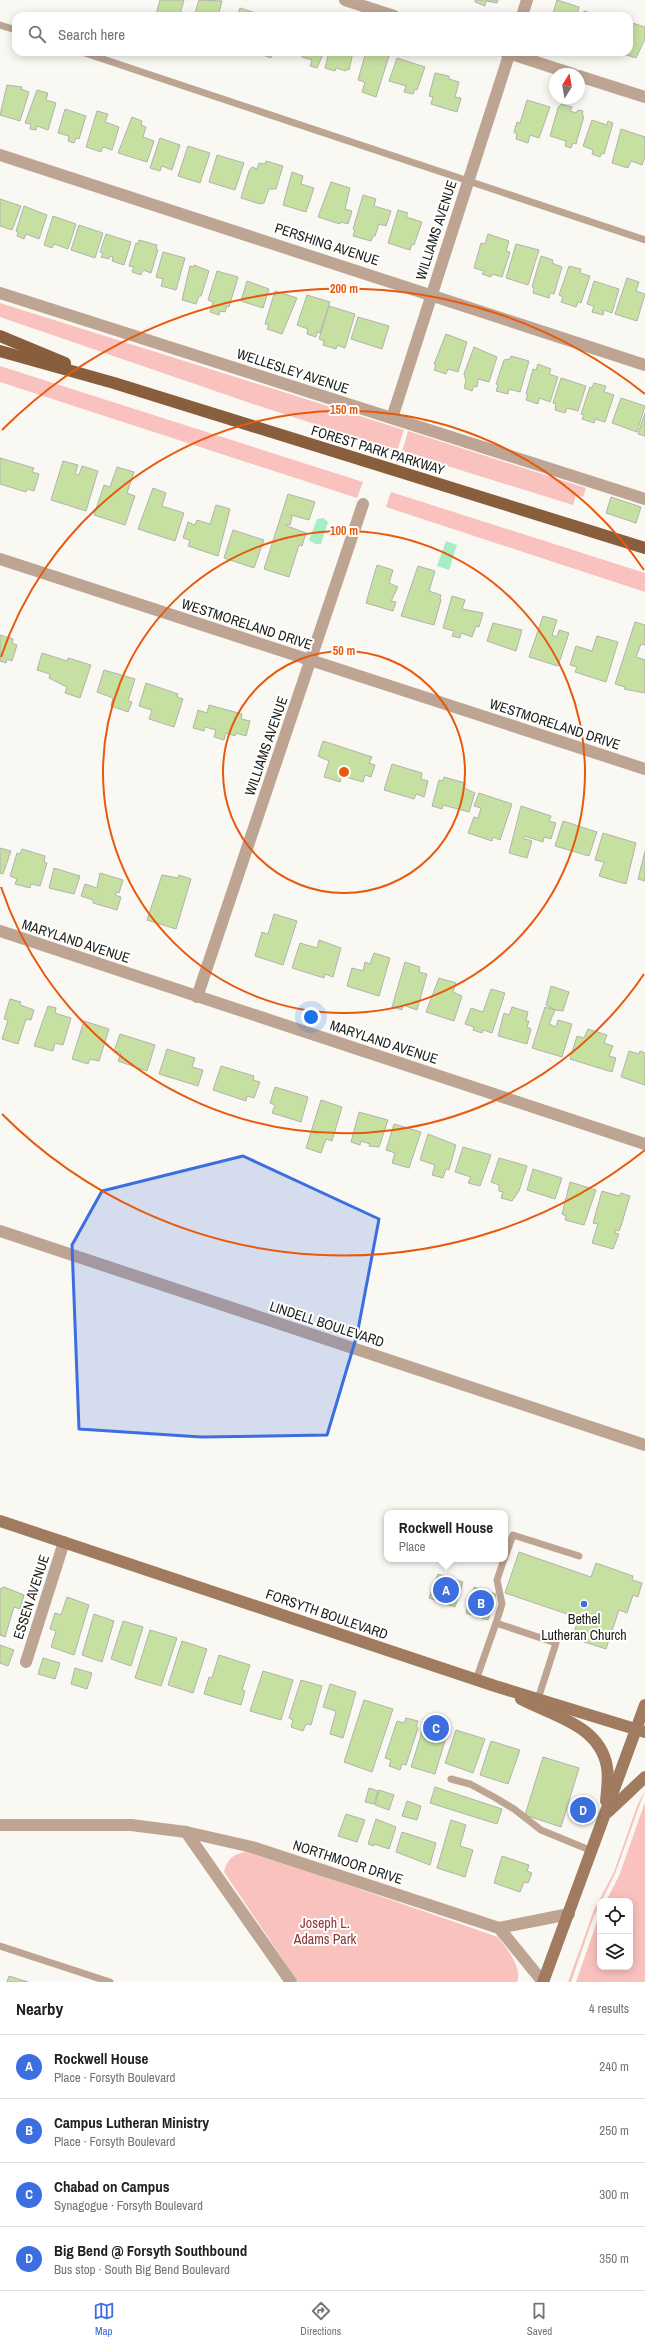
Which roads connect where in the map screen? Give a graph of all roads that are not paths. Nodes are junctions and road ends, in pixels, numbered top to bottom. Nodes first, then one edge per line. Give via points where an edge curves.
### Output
1 (345, 0) edge
2 (528, 0) edge
3 (382, 12) edge
4 (524, 12) edge
5 (0, 25) edge
6 (12, 29) edge
7 (94, 56) edge
8 (507, 56) edge
9 (520, 56) edge
10 (555, 68) edge
11 (585, 78) edge
12 (645, 97) edge
13 (0, 155) edge
14 (468, 181) junction
15 (645, 240) edge
16 (0, 293) edge
17 (432, 294) junction
18 (0, 336) edge
19 (0, 351) edge
20 (645, 365) edge
21 (114, 383) junction
22 (392, 418) junction
23 (645, 499) edge
24 (363, 504) dead end
25 (645, 549) edge
26 (0, 559) edge
27 (310, 660) junction
28 (645, 769) edge
29 (0, 932) edge
30 (197, 996) junction
31 (645, 1144) edge
32 (0, 1231) edge
33 (645, 1445) edge
34 (0, 1521) edge
35 (64, 1542) junction
36 (508, 1549) edge
37 (579, 1556) dead end
38 (504, 1562) edge
39 (496, 1623) junction
40 (26, 1662) dead end
41 (476, 1680) junction
42 (495, 1686) junction
43 (538, 1699) junction
44 (645, 1705) edge
45 (641, 1730) edge
46 (645, 1777) edge
47 (451, 1778) dead end
48 (606, 1814) junction
49 (0, 1825) edge
50 (186, 1832) junction
51 (592, 1851) junction
52 (569, 1914) junction
53 (499, 1928) junction
54 (0, 1946) edge
55 (110, 1982) edge
56 (291, 1982) edge
57 (543, 1982) edge

1 - 3 street
2 - 4 street
5 - 6 lane
7 - 14 lane
8 - 14 street, WILLIAMS AVENUE
9 - 10 street
11 - 12 street
13 - 17 street, PERSHING AVENUE
14 - 15 lane
14 - 17 street, WILLIAMS AVENUE
16 - 22 street, WELLESLEY AVENUE
17 - 20 street, PERSHING AVENUE
17 - 22 street, WILLIAMS AVENUE
18 - 21 main road, FOREST PARK PARKWAY
19 - 21 main road, FOREST PARK PARKWAY
21 - 25 main road, FOREST PARK PARKWAY
22 - 23 street, WELLESLEY AVENUE
24 - 27 street, WILLIAMS AVENUE
26 - 27 street, WESTMORELAND DRIVE
27 - 28 street, WESTMORELAND DRIVE
27 - 30 street, WILLIAMS AVENUE
29 - 30 street, MARYLAND AVENUE
30 - 31 street, MARYLAND AVENUE
32 - 33 street, LINDELL BOULEVARD
34 - 35 main road, FORSYTH BOULEVARD
35 - 40 street, ESSEN AVENUE
35 - 41 main road, FORSYTH BOULEVARD
36 - 37 lane via 513,1535
38 - 39 lane via 498,1580 502,1604
39 - 41 lane
39 - 43 lane via 556,1643
41 - 42 main road, FORSYTH BOULEVARD
42 - 43 main road, FORSYTH BOULEVARD
42 - 48 main road via 589,1733 600,1747 608,1768
43 - 45 main road, FORSYTH BOULEVARD
44 - 45 main road
45 - 48 main road
46 - 48 main road
47 - 51 lane via 470,1784 499,1800 541,1830
48 - 51 main road
49 - 50 street, NORTHMOOR DRIVE via 131,1825
50 - 53 street, NORTHMOOR DRIVE via 252,1847
50 - 56 street
51 - 52 main road
52 - 53 street, NORTHMOOR DRIVE
52 - 57 main road
53 - 57 street
54 - 55 lane

